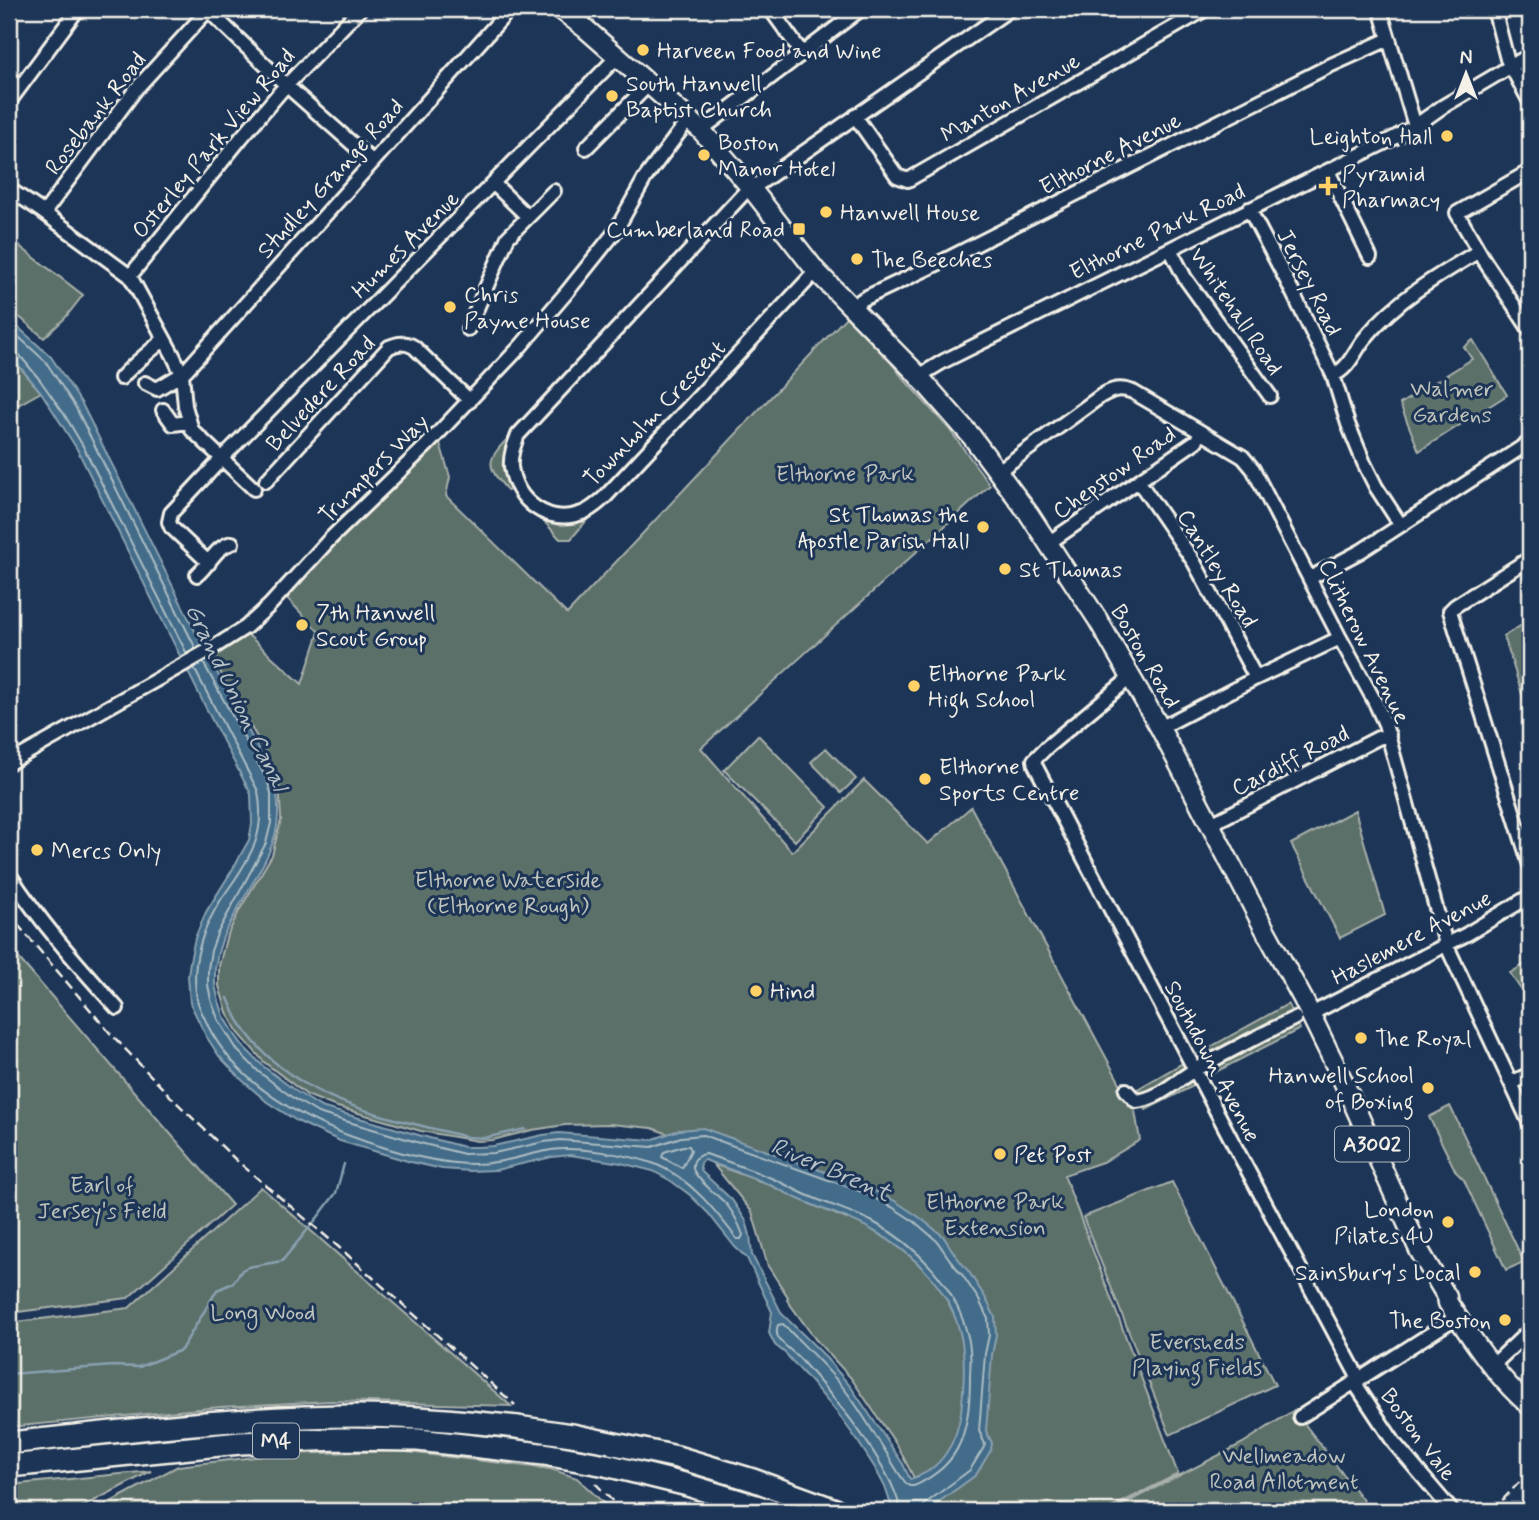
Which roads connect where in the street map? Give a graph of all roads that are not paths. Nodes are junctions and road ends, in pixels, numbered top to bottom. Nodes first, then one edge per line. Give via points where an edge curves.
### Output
1 (78, 9) edge
2 (208, 9) edge
3 (360, 9) edge
4 (510, 9) edge
5 (559, 9) edge
6 (773, 9) edge
7 (861, 9) edge
8 (1010, 9) edge
9 (1206, 9) edge
10 (1380, 9) edge
11 (1493, 9) edge
12 (1389, 38) junction
13 (802, 53) junction
14 (1530, 55) edge
15 (616, 58) junction
16 (1511, 66) junction
17 (286, 85) junction
18 (649, 85) junction
19 (9, 102) edge
20 (1530, 102) edge
21 (855, 116) junction
22 (695, 124) junction
23 (1415, 126) junction
24 (586, 148) dead end
25 (373, 162) junction
26 (1328, 171) junction
27 (1530, 171) edge
28 (494, 184) junction
29 (751, 188) junction
30 (9, 189) edge
31 (554, 191) dead end
32 (1248, 209) junction
33 (44, 213) junction
34 (528, 216) junction
35 (1170, 249) junction
36 (1479, 251) junction
37 (1370, 257) dead end
38 (816, 271) junction
39 (130, 276) junction
40 (852, 307) junction
41 (468, 329) dead end
42 (1530, 330) edge
43 (164, 339) junction
44 (181, 374) junction
45 (1333, 375) junction
46 (919, 376) junction
47 (121, 378) dead end
48 (145, 383) dead end
49 (1270, 396) dead end
50 (470, 401) junction
51 (163, 410) dead end
52 (189, 422) junction
53 (1202, 433) junction
54 (1530, 442) edge
55 (222, 459) junction
56 (997, 472) junction
57 (266, 481) dead end
58 (1139, 481) junction
59 (254, 489) dead end
60 (1400, 524) junction
61 (232, 543) dead end
62 (1048, 544) junction
63 (1530, 558) edge
64 (209, 563) junction
65 (197, 575) dead end
66 (1310, 578) junction
67 (1340, 638) junction
68 (1131, 677) junction
69 (1256, 678) junction
70 (1160, 728) junction
71 (1389, 735) junction
72 (9, 763) edge
73 (1211, 824) junction
74 (1530, 865) edge
75 (9, 874) edge
76 (1530, 896) edge
77 (1446, 944) junction
78 (117, 1008) dead end
79 (1303, 1016) junction
80 (1194, 1069) junction
81 (1530, 1074) edge
82 (1511, 1083) junction
83 (1126, 1090) dead end
84 (1530, 1124) edge
85 (1457, 1317) junction
86 (1530, 1330) edge
87 (1492, 1366) junction
88 (1356, 1381) junction
89 (1530, 1406) edge
90 (1300, 1417) dead end
91 (9, 1443) edge
92 (9, 1466) edge
93 (772, 1511) edge
94 (838, 1511) edge
95 (1452, 1511) edge

1 - 19 street
2 - 17 street
2 - 33 street, Rosebank Road via 136,89
3 - 17 street, Osterley Park View Road
4 - 25 street, Studley Grange Road
5 - 15 main road, Boston Road / A3002
6 - 13 street
7 - 13 street, Trumpers Way
8 - 21 street
9 - 21 street, Manton Avenue via 908,180 897,176
10 - 12 street
11 - 16 street
12 - 23 street
12 - 40 street, Elthorne Avenue
13 - 22 street, Trumpers Way
14 - 16 street, Elthorne Park Road
15 - 18 main road, Boston Road / A3002
15 - 28 street, Humes Avenue
16 - 20 street
16 - 23 street, Elthorne Park Road
17 - 25 street
17 - 39 street, Osterley Park View Road
18 - 22 main road, Boston Road / A3002
18 - 24 street
21 - 29 street
22 - 29 main road, Boston Road / A3002
22 - 50 street, Trumpers Way via 645,178 615,232 567,292
23 - 26 street, Elthorne Park Road
25 - 44 street, Studley Grange Road
26 - 32 street, Elthorne Park Road
26 - 37 street
27 - 36 street via 1457,213
28 - 34 street
28 - 55 street, Humes Avenue
29 - 38 main road, Boston Road / A3002
29 - 38 street, Townholm Crescent via 518,435 511,466 525,500 551,515 565,516 581,514 605,498
30 - 33 street
31 - 34 street
32 - 35 street, Elthorne Park Road
32 - 45 street, Jersey Road
33 - 39 street
34 - 41 street via 508,237
35 - 46 street, Elthorne Park Road
35 - 49 street, Whitehall Road via 1185,278
36 - 42 street
36 - 45 street via 1404,299
38 - 40 main road, Boston Road / A3002
39 - 43 street
40 - 46 main road, Boston Road / A3002
43 - 44 street
43 - 47 street
44 - 48 street via 157,388
44 - 52 street
45 - 60 street, Jersey Road via 1364,463
46 - 56 main road, Boston Road / A3002
50 - 57 street, Belvedere Road via 414,347 398,343
50 - 72 street, Trumpers Way via 246,626
51 - 52 street via 176,429
52 - 55 street
53 - 56 street, Clitherow Avenue via 1133,392 1113,389
53 - 58 street, Chepstow Road
53 - 66 street, Clitherow Avenue via 1243,457 1254,469
54 - 60 street
55 - 59 street
55 - 64 street, Humes Avenue via 169,517 171,527
56 - 62 main road, Boston Road / A3002
58 - 62 street, Chepstow Road
58 - 69 street, Cantley Road via 1194,562
60 - 66 street
61 - 64 street via 222,546
62 - 68 main road, Boston Road / A3002
63 - 74 street via 1450,611
64 - 65 street
66 - 67 street, Clitherow Avenue
67 - 69 street
67 - 71 street, Clitherow Avenue
68 - 70 main road, Boston Road / A3002
68 - 80 street, Southdown Avenue via 1031,761
69 - 70 street
70 - 73 main road, Boston Road / A3002
71 - 73 street, Cardiff Road
71 - 77 street, Clitherow Avenue
73 - 79 main road, Boston Road / A3002
75 - 78 street
76 - 77 street, Haslemere Avenue
77 - 79 street, Haslemere Avenue
77 - 82 street, Clitherow Avenue
79 - 80 street, Haslemere Avenue
79 - 85 main road, Boston Road / A3002 via 1345,1085 1419,1250
80 - 83 street, Haslemere Avenue via 1145,1100 1136,1101
80 - 88 street, Southdown Avenue
81 - 82 street
82 - 84 street, Clitherow Avenue
85 - 87 main road, Boston Road / A3002
85 - 88 street
86 - 87 street
87 - 89 main road, A3002
88 - 90 street
88 - 95 street, Boston Vale via 1395,1444
91 - 94 highway, M4, bridge via 312,1417 428,1419 517,1427 645,1449 753,1480
92 - 93 highway, M4, bridge via 240,1443 418,1440 606,1465

